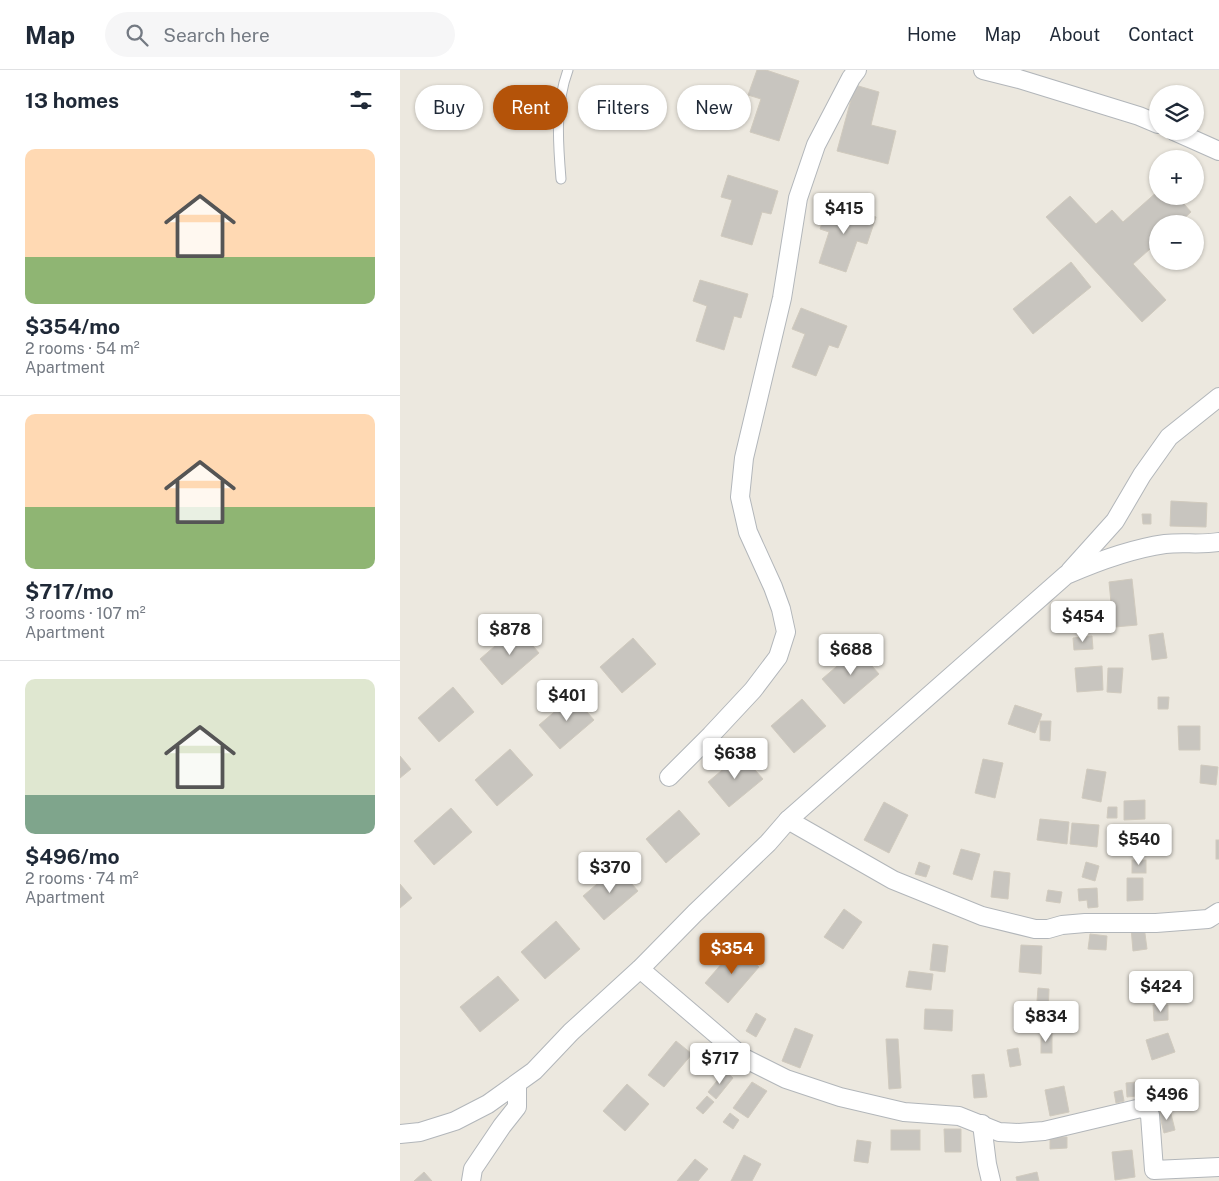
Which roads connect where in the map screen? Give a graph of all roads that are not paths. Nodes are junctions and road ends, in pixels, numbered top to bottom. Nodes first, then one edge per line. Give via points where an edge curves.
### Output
1 (568, 70) edge
2 (857, 70) edge
3 (983, 70) edge
4 (1149, 120) edge
5 (1194, 140) edge
6 (1219, 151) edge
7 (561, 179) dead end
8 (1219, 397) edge
9 (1219, 542) edge
10 (1066, 575) junction
11 (668, 777) dead end
12 (788, 820) junction
13 (1219, 912) edge
14 (640, 969) junction
15 (517, 1084) junction
16 (982, 1124) junction
17 (400, 1134) edge
18 (1219, 1167) edge
19 (471, 1181) edge
20 (991, 1181) edge

1 - 7 lane via 563,82 557,134
2 - 11 street via 816,145 798,198 782,298 744,458 740,498 748,532 773,587 786,632 778,657 752,690
3 - 4 street
5 - 6 street
8 - 10 street via 1169,437 1142,474 1115,521
9 - 10 street via 1166,544 1133,550
10 - 12 street
12 - 13 street via 893,880 982,916 1035,929 1085,922 1208,919
12 - 14 street
14 - 15 street
14 - 16 street via 744,1058 786,1079 840,1097 904,1112 959,1116
15 - 17 street via 455,1121 420,1132
15 - 19 street via 518,1107 472,1168
16 - 18 street via 1000,1132 1019,1134 1141,1108 1150,1115 1154,1170
16 - 20 street

